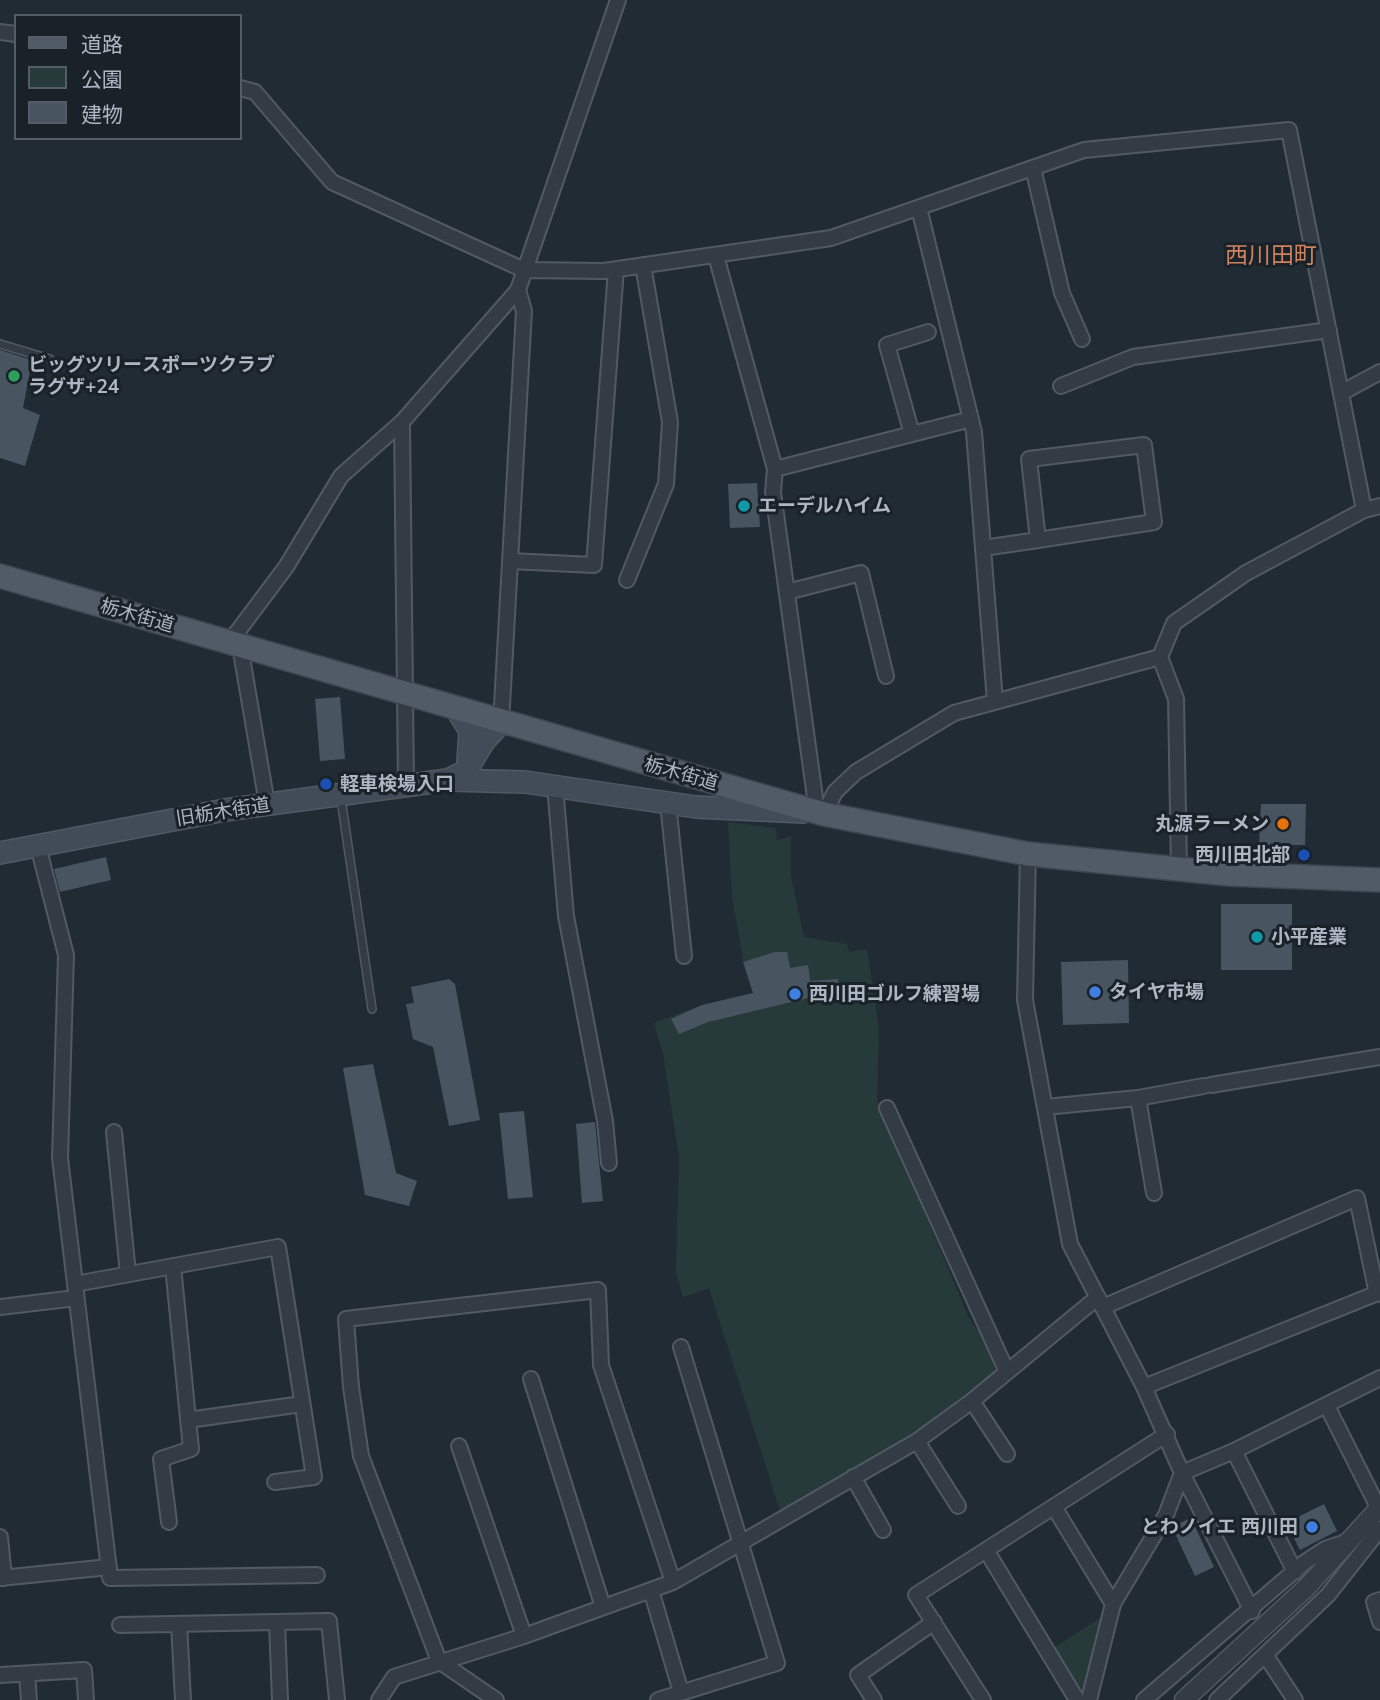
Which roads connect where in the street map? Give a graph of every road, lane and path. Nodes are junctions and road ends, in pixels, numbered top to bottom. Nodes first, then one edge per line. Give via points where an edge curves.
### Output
1 (618, 0) edge
2 (242, 89) edge
3 (1033, 168) junction
4 (919, 208) junction
5 (716, 256) junction
6 (643, 265) junction
7 (616, 269) junction
8 (524, 270) junction
9 (518, 290) junction
10 (1329, 330) junction
11 (928, 332) dead end
12 (1082, 339) dead end
13 (0, 344) edge
14 (51, 359) dead end
15 (1380, 372) edge
16 (1061, 386) dead end
17 (1341, 393) junction
18 (971, 419) junction
19 (402, 422) junction
20 (912, 434) junction
21 (775, 470) junction
22 (1380, 506) edge
23 (1364, 510) junction
24 (1038, 540) junction
25 (983, 548) junction
26 (510, 561) junction
27 (0, 576) edge
28 (627, 580) dead end
29 (787, 592) junction
30 (234, 645) junction
31 (1160, 657) junction
32 (886, 676) dead end
33 (406, 693) junction
34 (995, 702) junction
35 (457, 709) junction
36 (501, 723) junction
37 (457, 776) junction
38 (406, 786) junction
39 (555, 786) junction
40 (340, 794) junction
41 (668, 803) junction
42 (267, 804) junction
43 (820, 813) junction
44 (38, 846) junction
45 (0, 853) edge
46 (1028, 854) junction
47 (1179, 870) junction
48 (1380, 880) edge
49 (684, 956) dead end
50 (372, 1009) dead end
51 (1380, 1057) edge
52 (1138, 1098) junction
53 (1045, 1107) junction
54 (887, 1108) dead end
55 (114, 1132) dead end
56 (610, 1163) dead end
57 (1154, 1193) dead end
58 (173, 1266) junction
59 (128, 1274) junction
60 (76, 1291) junction
61 (1378, 1293) edge
62 (1100, 1302) junction
63 (0, 1307) edge
64 (681, 1347) dead end
65 (1007, 1372) junction
66 (1380, 1378) edge
67 (531, 1379) dead end
68 (1144, 1387) junction
69 (972, 1401) junction
70 (302, 1404) junction
71 (1327, 1406) junction
72 (188, 1420) junction
73 (1167, 1434) junction
74 (917, 1441) junction
75 (459, 1446) dead end
76 (1234, 1451) junction
77 (1007, 1454) dead end
78 (1182, 1473) junction
79 (853, 1477) junction
80 (275, 1482) dead end
81 (958, 1506) dead end
82 (1054, 1507) junction
83 (1379, 1508) edge
84 (169, 1522) dead end
85 (1380, 1529) edge
86 (883, 1530) dead end
87 (0, 1537) edge
88 (1350, 1541) junction
89 (740, 1542) junction
90 (986, 1550) junction
91 (109, 1567) junction
92 (1295, 1572) junction
93 (317, 1575) dead end
94 (2, 1578) edge
95 (673, 1582) junction
96 (651, 1590) junction
97 (1380, 1600) edge
98 (1113, 1604) junction
99 (603, 1607) junction
100 (1252, 1611) junction
101 (277, 1622) junction
102 (934, 1622) junction
103 (1380, 1622) edge
104 (179, 1623) junction
105 (120, 1625) dead end
106 (524, 1636) junction
107 (1266, 1656) junction
108 (439, 1661) junction
109 (27, 1674) junction
110 (0, 1675) edge
111 (681, 1692) junction
112 (29, 1700) edge
113 (86, 1700) edge
114 (183, 1700) edge
115 (280, 1700) edge
116 (337, 1700) edge
117 (379, 1700) edge
118 (496, 1700) edge
119 (658, 1700) edge
120 (874, 1700) edge
121 (984, 1700) edge
122 (1077, 1700) edge
123 (1089, 1700) edge
124 (1144, 1700) edge
125 (1184, 1700) edge
126 (1217, 1700) edge
127 (1295, 1700) edge

1 - 8 street
2 - 8 street via 255,92 332,182
3 - 4 street
3 - 10 street via 1084,150 1289,130
3 - 12 street via 1062,293
4 - 5 street via 831,238
4 - 18 street
5 - 6 street
5 - 21 street
6 - 7 street
6 - 28 street via 670,422 666,484
7 - 8 street
7 - 26 street via 594,565
8 - 9 street
9 - 19 street
9 - 26 street via 524,311
10 - 16 street via 1133,357
10 - 17 street
11 - 20 street via 887,345
13 - 14 lane
15 - 17 street
17 - 23 street
18 - 20 street
18 - 25 street
19 - 30 street via 341,476
19 - 33 street
20 - 21 street
21 - 29 street via 773,492
22 - 23 street
23 - 31 street via 1246,573 1174,622
24 - 24 street via 1154,522 1144,445 1029,459
24 - 25 street
25 - 34 street
26 - 36 street
27 - 30 main road, 栃木街道
29 - 32 street via 861,573
29 - 43 street
30 - 33 main road, 栃木街道
30 - 42 street
31 - 34 street
31 - 47 street via 1176,699
33 - 35 main road, 栃木街道
33 - 38 street
34 - 43 street via 954,713 856,772
35 - 36 main road, 栃木街道
35 - 37 main road via 470,731 471,754
36 - 37 main road
36 - 43 main road, 栃木街道
37 - 38 main road, 旧栃木街道
37 - 39 main road, 旧栃木街道
37 - 41 main road via 529,774 660,793
38 - 40 main road, 旧栃木街道
39 - 41 main road, 旧栃木街道
39 - 56 street via 566,916
40 - 42 main road, 旧栃木街道
40 - 50 lane
41 - 43 main road, 旧栃木街道
41 - 49 street
42 - 44 main road, 旧栃木街道
43 - 46 main road, 栃木街道
44 - 45 main road, 旧栃木街道
44 - 60 street via 66,955 60,1158
46 - 47 main road, 栃木街道
46 - 53 street via 1025,1000
47 - 48 main road, 栃木街道
51 - 52 street
52 - 53 street
52 - 57 street
53 - 62 street via 1070,1244
54 - 65 street
55 - 59 street
58 - 59 street
58 - 70 street via 278,1247
58 - 72 street
59 - 60 street
60 - 63 street
60 - 91 street
61 - 62 street via 1357,1198
61 - 68 street
62 - 65 street
62 - 68 street
64 - 89 street
65 - 69 street
66 - 71 street
67 - 99 street
68 - 73 street
69 - 74 street
69 - 77 street
70 - 72 street
70 - 80 street via 314,1477
71 - 76 street
71 - 83 street
72 - 84 street via 191,1449 161,1460
73 - 78 street
73 - 82 street
74 - 79 street
74 - 81 street
75 - 106 street
76 - 78 street
76 - 92 street
78 - 98 street via 1166,1515
78 - 100 street
79 - 86 street
79 - 89 street
82 - 90 street
82 - 98 street
83 - 88 street
85 - 107 street via 1328,1595
87 - 94 street
88 - 92 street via 1325,1549
88 - 125 street
89 - 95 street
89 - 111 street via 777,1663
90 - 102 street via 916,1595
90 - 122 street
91 - 93 street via 110,1578
91 - 94 street
92 - 100 street
95 - 96 street
95 - 108 street via 601,1365 598,1290 346,1319 361,1456
96 - 99 street
96 - 111 street
97 - 103 street via 1374,1602
98 - 123 street
99 - 106 street
100 - 124 street
101 - 104 street
101 - 115 street
101 - 116 street via 329,1620
102 - 120 street via 858,1675
102 - 121 street
104 - 105 street
104 - 114 street
106 - 108 street
107 - 126 street
107 - 127 street
108 - 117 street via 394,1677
108 - 118 street
109 - 110 street
109 - 112 street
109 - 113 street via 83,1670
111 - 119 street

